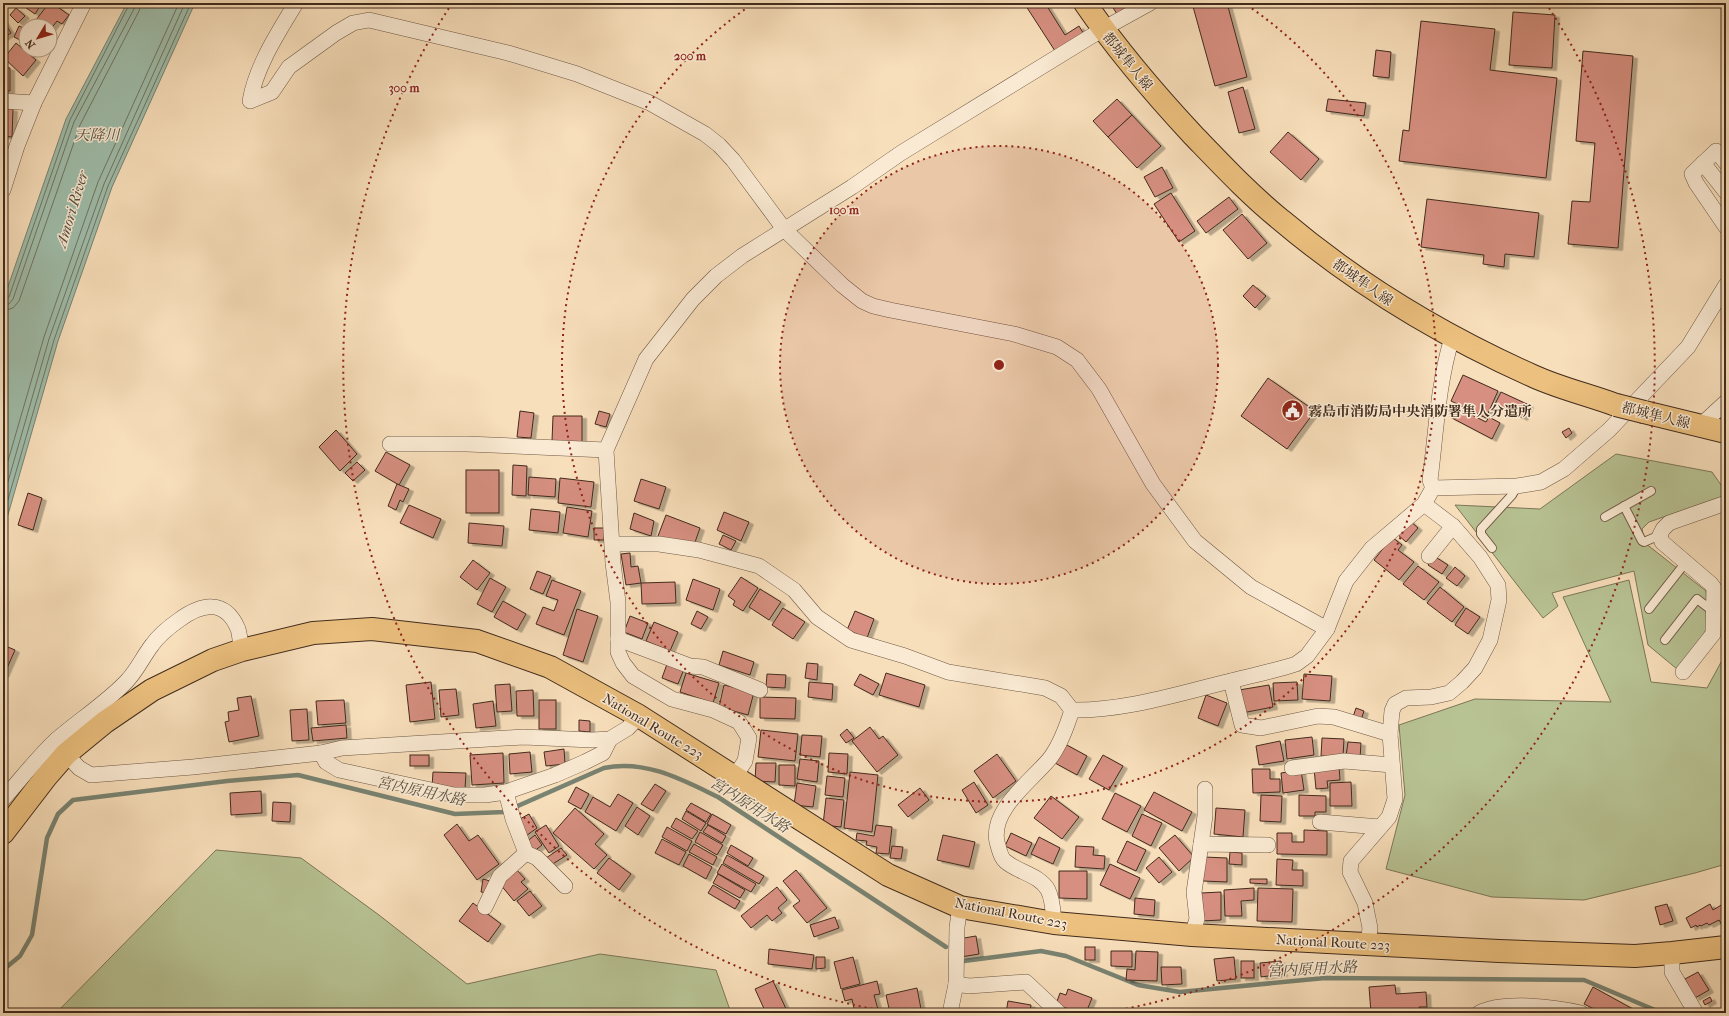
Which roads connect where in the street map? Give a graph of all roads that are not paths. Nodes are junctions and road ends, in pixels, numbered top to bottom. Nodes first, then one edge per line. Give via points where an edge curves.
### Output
1 (84, 3) edge
2 (296, 3) edge
3 (1086, 3) edge
4 (1150, 3) edge
5 (1103, 29) junction
6 (3, 101) edge
7 (34, 103) junction
8 (1703, 163) junction
9 (1726, 163) edge
10 (3, 190) edge
11 (1726, 192) edge
12 (1726, 227) edge
13 (784, 229) junction
14 (1726, 285) edge
15 (1452, 338) junction
16 (1726, 402) edge
17 (1700, 426) junction
18 (1726, 432) edge
19 (390, 444) dead end
20 (606, 450) junction
21 (1517, 486) junction
22 (1433, 488) junction
23 (1651, 490) dead end
24 (1726, 502) edge
25 (1424, 504) junction
26 (1624, 506) junction
27 (1605, 517) dead end
28 (1453, 526) junction
29 (1660, 535) junction
30 (613, 544) junction
31 (1492, 548) dead end
32 (1429, 556) dead end
33 (1686, 562) junction
34 (1649, 609) dead end
35 (1714, 612) junction
36 (1327, 629) junction
37 (618, 639) junction
38 (1665, 640) dead end
39 (242, 650) junction
40 (1683, 672) dead end
41 (1231, 681) junction
42 (760, 690) dead end
43 (1072, 710) junction
44 (639, 716) junction
45 (1390, 734) junction
46 (610, 739) junction
47 (321, 753) junction
48 (66, 754) junction
49 (1392, 765) junction
50 (1292, 768) dead end
51 (735, 776) junction
52 (1205, 789) dead end
53 (507, 795) junction
54 (3, 799) edge
55 (1320, 822) dead end
56 (1380, 827) junction
57 (3, 833) edge
58 (1201, 844) junction
59 (1268, 846) dead end
60 (526, 853) junction
61 (565, 886) dead end
62 (960, 906) junction
63 (485, 907) dead end
64 (1054, 923) junction
65 (1192, 935) junction
66 (1368, 944) junction
67 (1726, 947) edge
68 (1672, 953) junction
69 (956, 984) junction
70 (950, 1013) edge
71 (1059, 1013) edge
72 (1479, 1013) edge
73 (1582, 1013) edge
74 (1696, 1013) edge

1 - 7 street
2 - 13 street via 271,45 254,84 250,101 272,92 289,67 347,26 360,21 384,23 508,53 570,72 650,103 705,134 719,145
3 - 5 main road, 都城隼人線
4 - 5 street
5 - 13 street via 901,153
5 - 15 main road, 都城隼人線 via 1156,95 1215,158 1280,220 1345,270
6 - 7 street
7 - 10 street
8 - 9 street via 1716,151
8 - 11 street
8 - 12 street via 1692,174
13 - 20 street via 720,272 679,316 646,359
13 - 36 street via 842,285 862,301 873,306 1014,334 1057,347 1077,360 1099,390 1153,484 1195,541 1251,587
14 - 21 street via 1688,347 1609,430 1564,469 1541,482
15 - 17 main road, 都城隼人線, bridge via 1534,376 1616,404
15 - 22 street via 1447,356 1430,480
16 - 17 street
17 - 18 main road, 都城隼人線
19 - 20 street via 467,444
20 - 30 street
21 - 22 street
21 - 31 lane via 1481,529 1481,534
22 - 25 street
23 - 26 lane
24 - 29 street via 1669,523
25 - 28 street
25 - 36 street via 1372,548 1346,581
26 - 27 lane
26 - 29 lane via 1642,541
28 - 32 street
28 - 45 street via 1480,557 1498,585 1499,600 1490,640 1475,668 1449,693 1406,698 1395,704
29 - 33 street via 1662,542
30 - 37 street
30 - 43 street via 659,544 699,550 759,566 794,590 817,617 851,640 948,672 1045,688 1061,696
33 - 34 lane
33 - 35 street via 1714,588
35 - 38 lane via 1697,599
35 - 40 street via 1713,634
36 - 41 street via 1307,656 1296,664
37 - 42 street via 690,666 702,667
37 - 51 street via 618,652 633,676 672,699 713,710 739,722 749,738 745,760
39 - 44 main road, National Route 223 via 313,633 372,629 477,641 550,667
39 - 48 main road, National Route 223 via 192,669 152,690 105,722
39 - 54 street via 238,629 230,616 219,607 198,608 189,613 152,644 124,685 55,741
41 - 43 street via 1114,708
41 - 45 street via 1242,725 1261,728 1318,716 1334,717
43 - 64 street via 1065,731 1051,756 1012,799 996,824 999,851 1004,861 1038,880 1047,889
44 - 46 street via 628,728
44 - 51 main road, National Route 223
45 - 49 street
46 - 47 street via 523,737 342,748
46 - 53 street via 603,753
47 - 48 street via 91,775 79,768
47 - 53 street via 326,762 339,770 454,795
48 - 57 main road, National Route 223
49 - 50 street via 1344,761
49 - 56 street via 1395,799 1389,817
51 - 62 main road, National Route 223 via 888,876
52 - 58 street
53 - 60 street
55 - 56 street
56 - 66 street via 1351,861 1350,872 1365,903 1370,928
58 - 59 street
58 - 65 street via 1194,892 1197,919
60 - 61 street via 537,858
60 - 63 street via 500,876
62 - 64 main road, National Route 223
62 - 69 street
64 - 65 main road, National Route 223
65 - 66 main road, National Route 223
66 - 68 main road, National Route 223 via 1635,956
67 - 68 main road, National Route 223
68 - 74 street via 1672,972
69 - 70 street
69 - 71 street via 969,986 1026,982
72 - 73 street via 1504,1006 1556,1008

